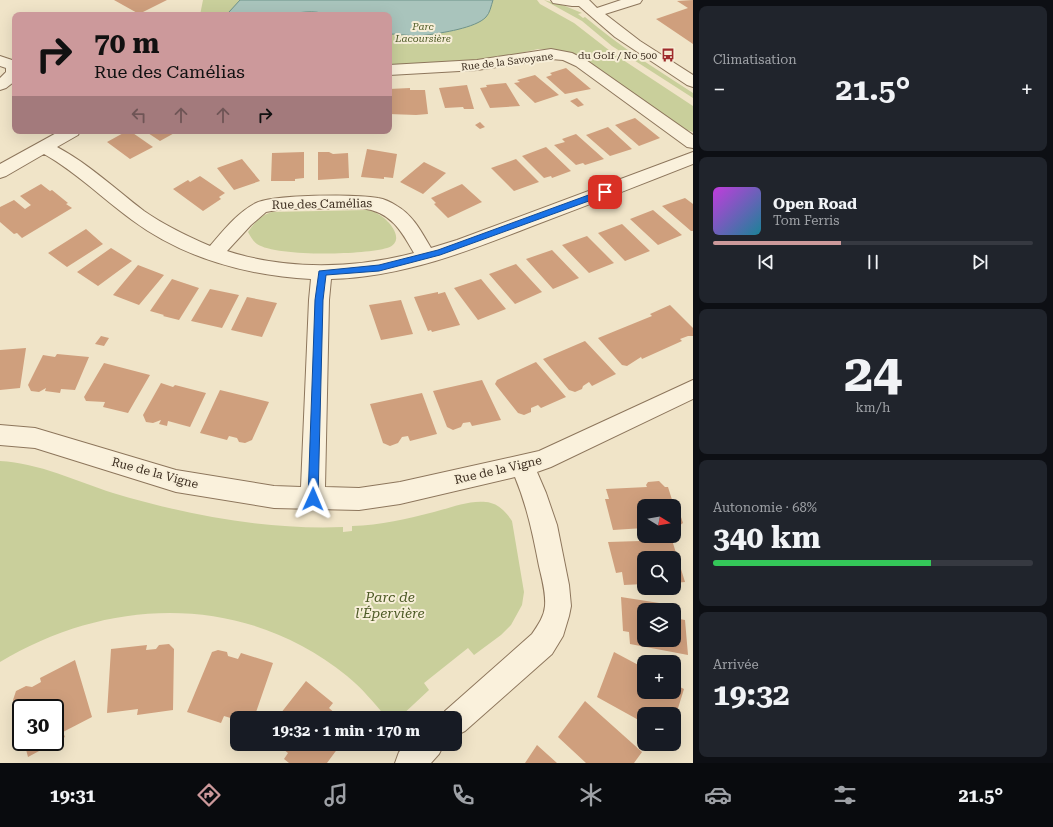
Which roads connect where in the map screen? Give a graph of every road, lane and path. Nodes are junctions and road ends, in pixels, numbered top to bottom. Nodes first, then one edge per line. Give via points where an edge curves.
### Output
1 (558, 0) edge
2 (582, 0) edge
3 (635, 0) edge
4 (595, 13) junction
5 (0, 62) edge
6 (12, 66) edge
7 (392, 70) edge
8 (12, 76) edge
9 (693, 82) edge
10 (0, 85) edge
11 (67, 134) edge
12 (693, 143) edge
13 (44, 147) junction
14 (693, 158) edge
15 (0, 172) edge
16 (213, 254) junction
17 (426, 256) junction
18 (322, 273) junction
19 (693, 389) edge
20 (0, 435) edge
21 (522, 466) junction
22 (313, 499) junction
23 (462, 715) edge
24 (422, 751) edge
25 (410, 763) edge

1 - 2 street
2 - 4 street
3 - 4 street
4 - 9 street via 631,41
5 - 6 street
7 - 12 street, Rue de la Savoyane via 477,65 543,54 567,56 581,63
8 - 10 street
11 - 13 street
13 - 15 street
13 - 16 street via 67,160 153,225 173,237
14 - 17 street via 464,245
16 - 17 street, Rue des Camélias via 244,220 266,205 362,202 378,204 392,211 407,225
16 - 18 street via 270,267
17 - 18 street via 379,268
18 - 22 street
19 - 21 street, Rue de la Vigne via 557,455
20 - 22 street, Rue de la Vigne via 35,438 176,481 245,494
21 - 22 street, Rue de la Vigne via 380,497
21 - 23 street via 544,525 556,586 556,616 542,644
24 - 25 street

